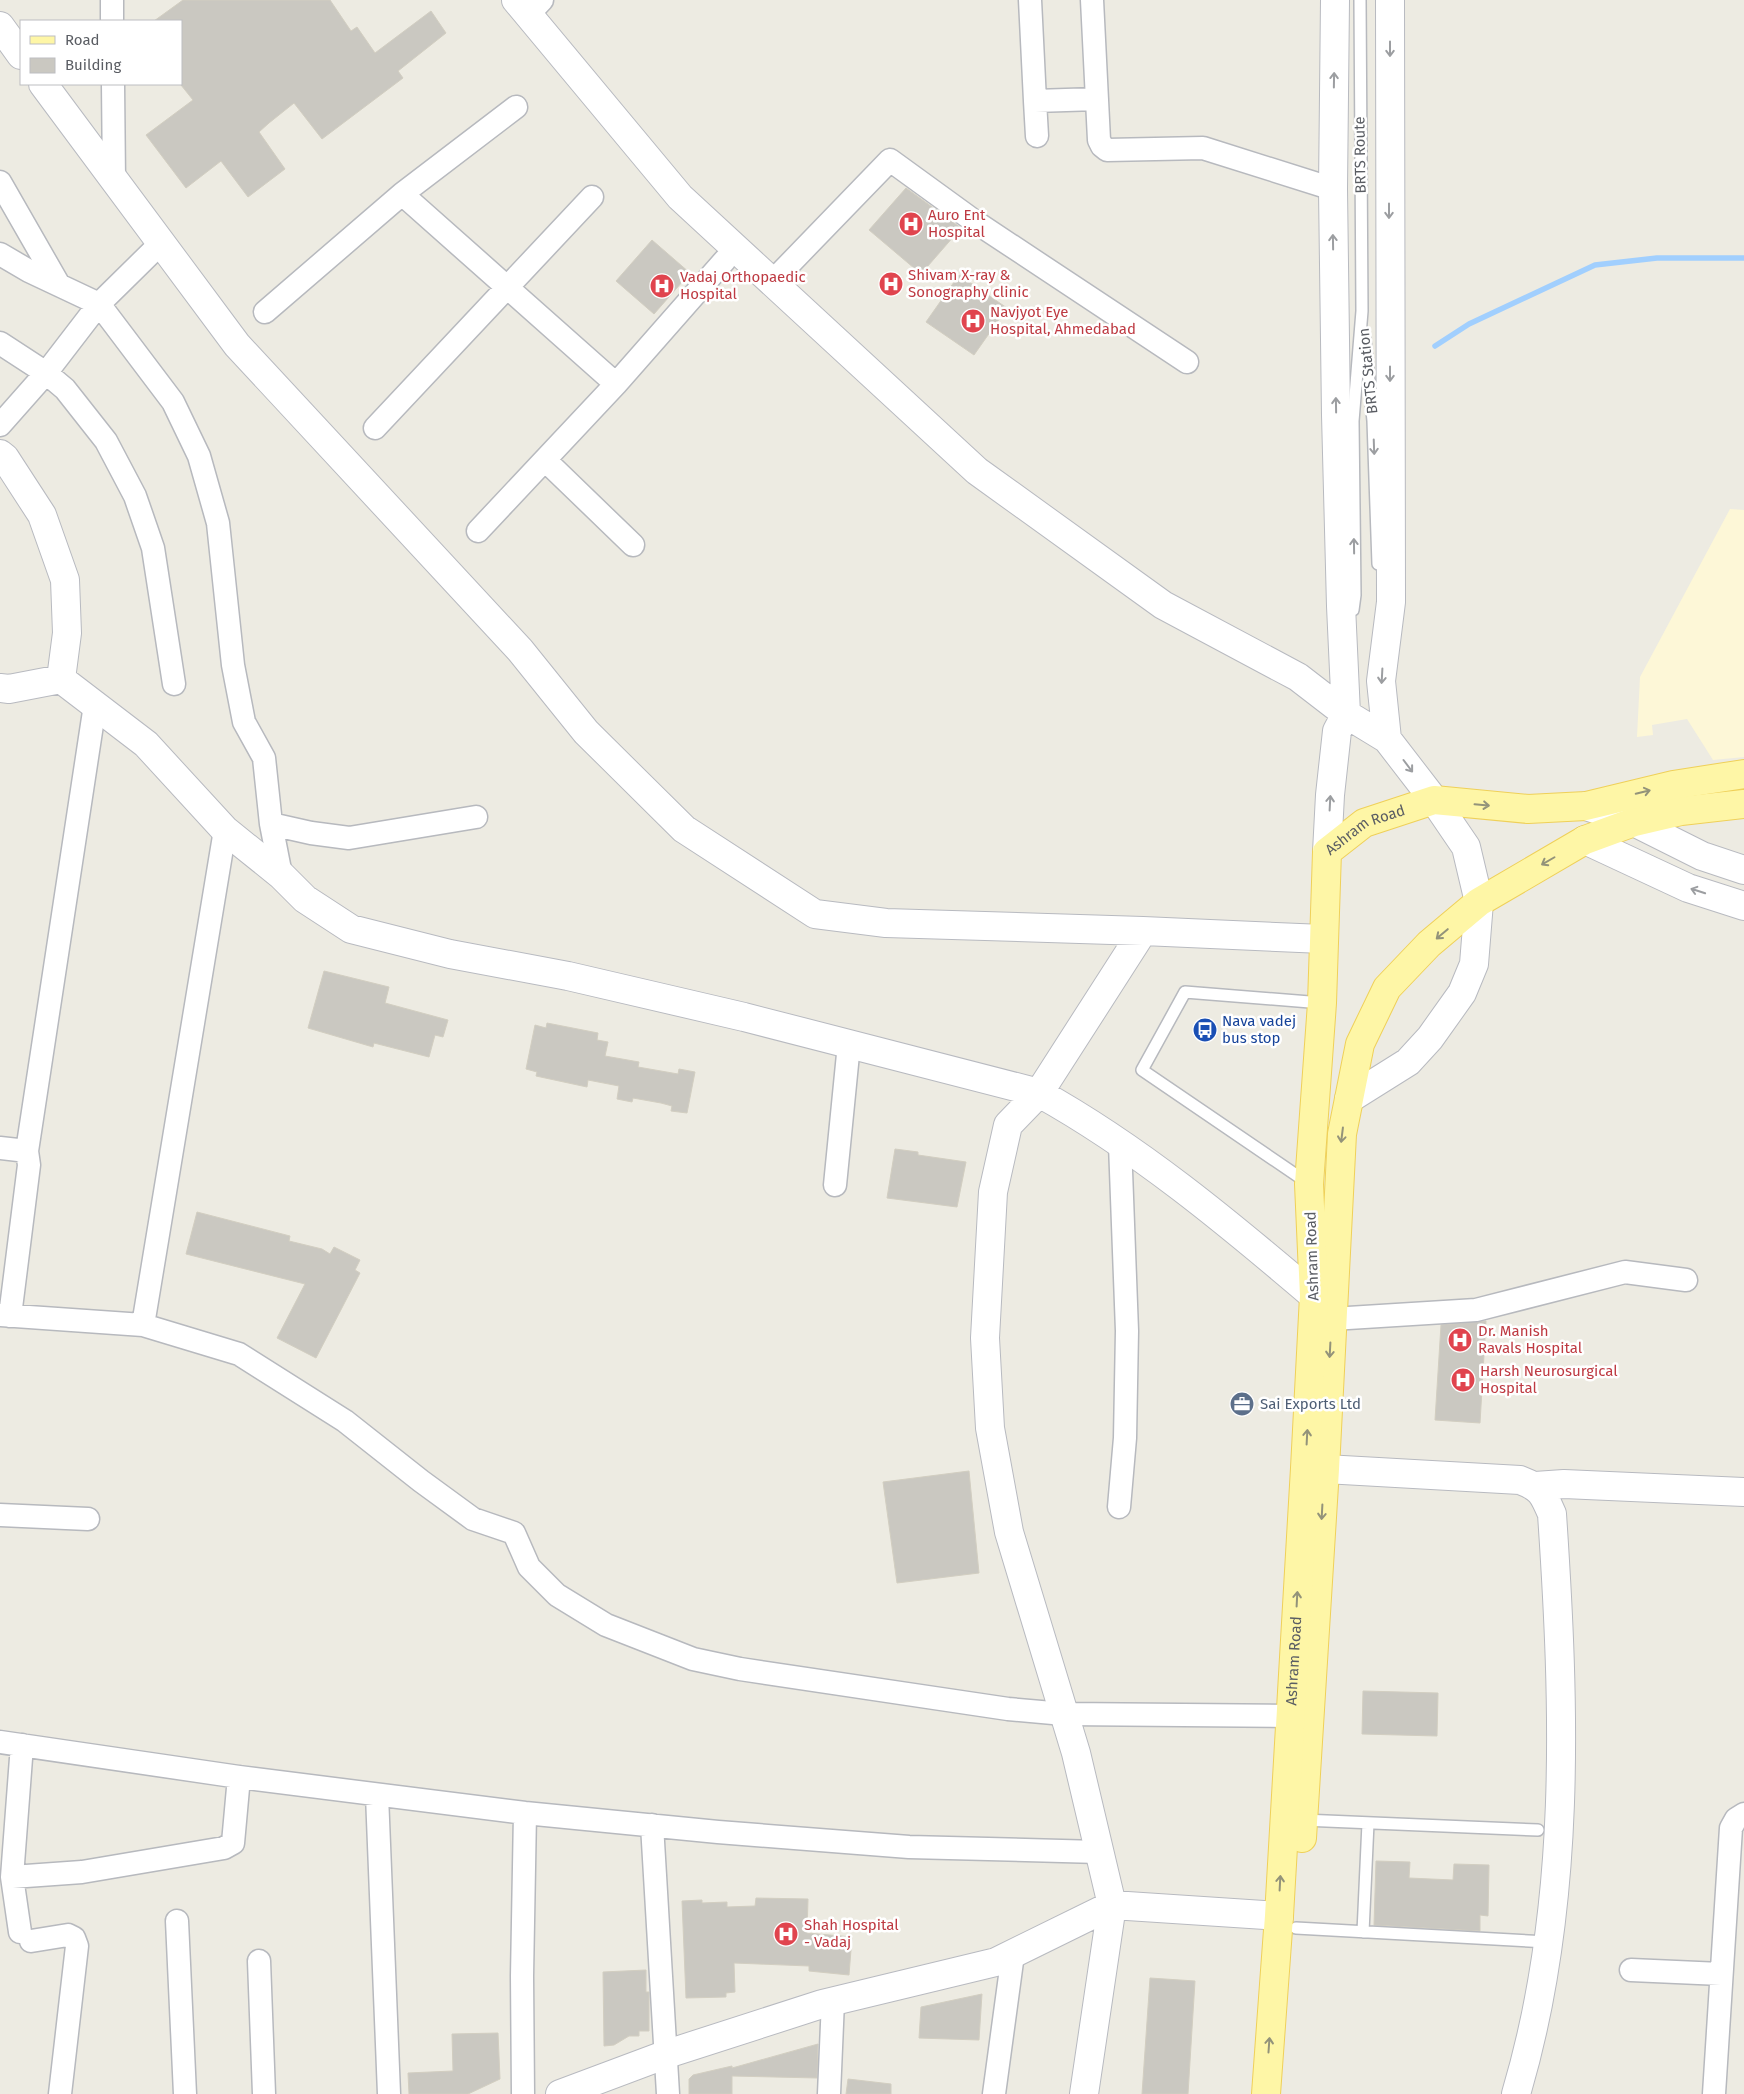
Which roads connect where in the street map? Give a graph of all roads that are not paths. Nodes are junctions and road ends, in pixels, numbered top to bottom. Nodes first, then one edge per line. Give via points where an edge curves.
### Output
1 (112, 0) edge
2 (495, 0) edge
3 (1030, 0) edge
4 (1092, 0) edge
5 (1335, 0) edge
6 (1360, 0) edge
7 (1390, 0) edge
8 (529, 5) edge
9 (112, 20) edge
10 (0, 26) edge
11 (20, 53) edge
12 (44, 85) edge
13 (113, 85) edge
14 (1097, 99) junction
15 (1035, 102) junction
16 (516, 107) dead end
17 (1037, 136) dead end
18 (114, 181) junction
19 (0, 182) edge
20 (1333, 189) junction
21 (402, 194) junction
22 (592, 197) dead end
23 (162, 242) junction
24 (0, 254) edge
25 (725, 260) junction
26 (772, 282) junction
27 (59, 285) junction
28 (506, 286) junction
29 (99, 304) junction
30 (1362, 311) junction
31 (265, 312) dead end
32 (0, 343) edge
33 (1187, 362) dead end
34 (46, 373) junction
35 (616, 384) junction
36 (0, 425) edge
37 (374, 428) dead end
38 (0, 454) edge
39 (545, 460) junction
40 (478, 531) dead end
41 (633, 545) dead end
42 (1378, 577) dead end
43 (1380, 605) dead end
44 (1384, 648) junction
45 (1345, 666) junction
46 (61, 680) junction
47 (174, 684) dead end
48 (0, 688) edge
49 (94, 705) junction
50 (1342, 722) junction
51 (1387, 739) junction
52 (1744, 774) edge
53 (1434, 800) junction
54 (1744, 804) edge
55 (1586, 806) junction
56 (476, 817) dead end
57 (1634, 822) junction
58 (270, 824) junction
59 (225, 830) junction
60 (1584, 840) junction
61 (1327, 852) junction
62 (1744, 870) edge
63 (281, 875) junction
64 (1479, 902) junction
65 (1744, 906) edge
66 (1143, 931) junction
67 (1323, 939) junction
68 (1322, 1003) junction
69 (849, 1044) junction
70 (1039, 1092) junction
71 (1349, 1098) junction
72 (1120, 1144) junction
73 (0, 1148) edge
74 (27, 1151) junction
75 (1310, 1184) junction
76 (835, 1185) dead end
77 (1686, 1280) dead end
78 (1314, 1296) junction
79 (5, 1315) edge
80 (1332, 1319) junction
81 (143, 1324) junction
82 (1325, 1469) junction
83 (1535, 1486) junction
84 (1744, 1492) edge
85 (1119, 1507) dead end
86 (0, 1515) edge
87 (88, 1520) dead end
88 (1064, 1714) junction
89 (1290, 1716) junction
90 (0, 1742) edge
91 (22, 1746) junction
92 (239, 1777) junction
93 (377, 1795) junction
94 (525, 1813) junction
95 (1744, 1814) edge
96 (1303, 1820) junction
97 (1368, 1823) junction
98 (652, 1825) junction
99 (1538, 1830) dead end
100 (1100, 1852) junction
101 (12, 1878) junction
102 (1112, 1905) junction
103 (177, 1921) dead end
104 (1287, 1922) junction
105 (1363, 1932) junction
106 (1548, 1942) junction
107 (1013, 1954) junction
108 (259, 1961) dead end
109 (1631, 1970) dead end
110 (1721, 1974) junction
111 (833, 2001) junction
112 (667, 2054) junction
113 (60, 2094) edge
114 (184, 2094) edge
115 (264, 2094) edge
116 (389, 2094) edge
117 (523, 2094) edge
118 (560, 2094) edge
119 (668, 2094) edge
120 (829, 2094) edge
121 (994, 2094) edge
122 (1084, 2094) edge
123 (1266, 2094) edge
124 (1284, 2094) edge
125 (1516, 2094) edge
126 (1714, 2094) edge

1 - 9 street
2 - 25 main road via 669,208
3 - 15 street
4 - 14 street
20 -> 5 main road
6 - 30 lane, BRTS Route
7 -> 44 main road via 1391,602
8 - 26 main road via 680,197
10 - 11 main road
12 - 18 main road
13 - 18 street
14 - 15 street
14 - 20 street via 1099,140 1107,150 1203,148
15 - 17 street
16 - 21 street
18 - 23 main road
19 - 27 street
45 -> 20 main road via 1340,596
21 - 28 street
21 - 31 street
22 - 28 street
23 - 29 street
23 - 66 main road via 238,345 520,650 586,732 684,830 815,914 886,923
24 - 27 street
25 - 35 street
25 - 50 main road via 967,483 1155,618 1291,690
26 - 33 street via 890,160 974,221
26 - 50 main road via 977,471 1163,605 1298,677
27 - 29 street
28 - 35 street
28 - 37 street
29 - 34 street
29 - 58 street via 173,402 199,456 218,523 233,665 244,722 264,758
30 -> 42 lane, BRTS Station via 1373,421
45 -> 30 lane, BRTS Station via 1355,595 1353,420
32 - 34 street
34 - 36 street
34 - 47 street via 65,388 106,441 135,496 153,548
35 - 39 street
38 - 46 main road via 42,514 65,580 67,633
39 - 40 street
39 - 41 street
43 - 44 lane
44 -> 51 main road via 1381,681
45 - 50 main road
46 - 48 main road
46 - 49 main road
49 - 59 main road via 146,744
49 - 74 street
50 - 51 main road
61 -> 50 main road via 1330,795
51 -> 53 main road
55 -> 52 main road, Ashram Road via 1673,784
53 -> 55 main road, Ashram Road via 1528,809
53 - 61 main road, Ashram Road via 1364,823
53 - 64 main road via 1466,847
54 - 57 main road, Ashram Road via 1681,811
55 - 57 main road
56 - 58 street via 349,838
57 - 60 main road, Ashram Road
57 - 62 main road via 1702,856
58 - 63 street
59 - 63 main road
59 - 81 street
60 -> 64 main road, Ashram Road
65 -> 60 main road via 1688,888
61 - 67 main road, Ashram Road
63 - 69 main road via 305,899 350,928 450,954 568,976 744,1016
64 -> 71 main road, Ashram Road via 1429,944 1387,988 1360,1044
64 - 71 main road via 1474,964 1462,993 1430,1038 1408,1062
66 - 67 main road
66 - 70 main road
67 - 68 main road, Ashram Road
68 - 75 main road, Ashram Road
68 - 75 lane via 1185,992 1142,1070
69 - 70 main road
69 - 76 street
70 - 72 main road
70 - 88 main road via 1008,1125 993,1192 985,1338 990,1428 1009,1532
71 -> 80 main road, Ashram Road via 1342,1134
72 - 78 main road via 1222,1218
72 - 85 street via 1127,1331 1125,1438
73 - 74 street
74 - 79 street via 29,1165
75 - 78 main road, Ashram Road
77 - 80 street via 1625,1272 1476,1310
89 -> 78 main road, Ashram Road
79 - 81 street
80 -> 82 main road, Ashram Road
81 - 88 street via 239,1354 345,1421 473,1519 514,1533 529,1567 557,1595 606,1625 693,1659 740,1669 1008,1709
82 - 83 main road via 1500,1477
82 -> 96 main road, Ashram Road
83 - 84 main road via 1564,1484
83 - 106 main road via 1545,1497 1552,1514 1560,1633 1561,1766
86 - 87 street
88 - 89 street
88 - 100 main road
104 -> 89 main road, Ashram Road
90 - 91 street
91 - 92 street
91 - 101 street
92 - 93 street
92 - 101 street via 233,1843 224,1848 82,1872
93 - 94 street
93 - 116 street
94 - 98 street
94 - 117 street
95 - 110 street via 1731,1828
96 - 97 lane
96 - 104 main road, Ashram Road
97 - 99 lane
97 - 105 lane
98 - 100 street via 908,1847
98 - 112 street
100 - 102 main road
101 - 113 street via 26,1936 68,1935 74,1938 77,1946
102 - 104 main road
102 - 107 main road
102 - 122 main road
103 - 114 street
104 - 105 lane
123 -> 104 main road, Ashram Road
104 - 124 main road, Ashram Road
105 - 106 lane
106 - 125 main road via 1530,2048
107 - 111 main road via 996,1962
107 - 121 street
108 - 115 street
109 - 110 street
110 - 126 street
111 - 112 main road
111 - 120 street
112 - 118 main road
112 - 119 street

